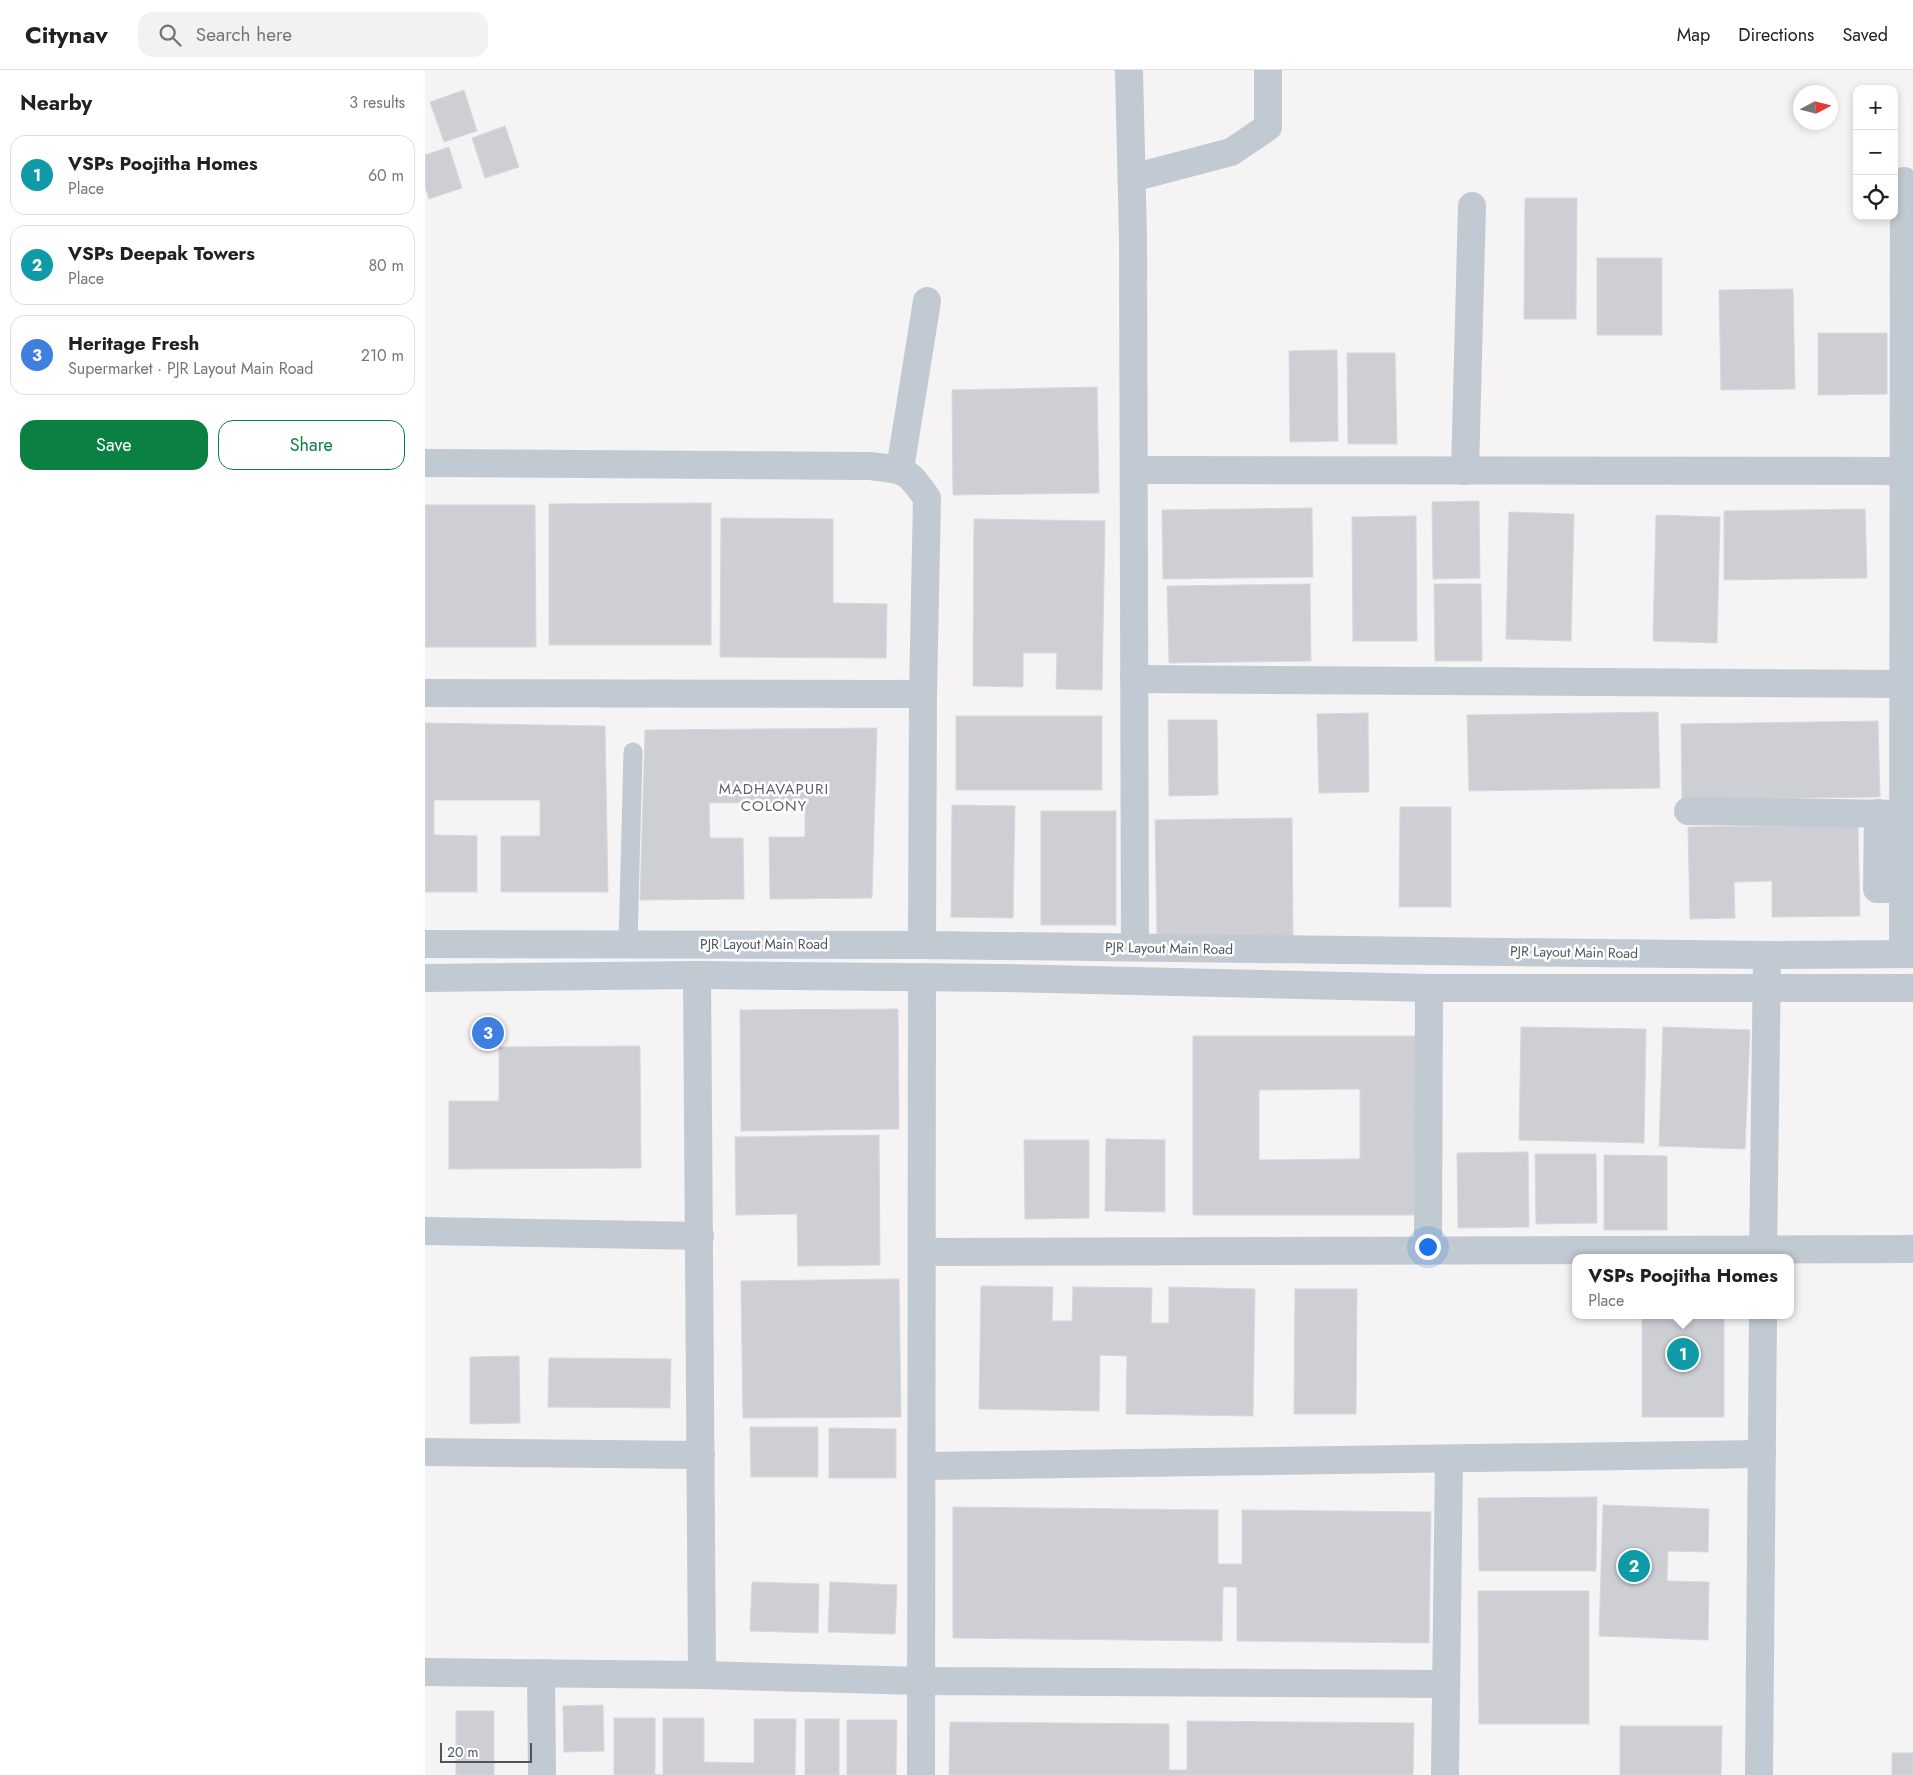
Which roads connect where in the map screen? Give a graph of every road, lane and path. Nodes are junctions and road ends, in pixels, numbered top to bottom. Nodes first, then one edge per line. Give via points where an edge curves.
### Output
1 (1129, 70) edge
2 (1267, 70) edge
3 (1132, 178) junction
4 (1904, 181) dead end
5 (1472, 206) dead end
6 (927, 301) dead end
7 (425, 463) edge
8 (900, 469) junction
9 (1134, 470) junction
10 (1465, 471) junction
11 (1904, 471) junction
12 (1135, 679) junction
13 (1904, 684) junction
14 (425, 693) edge
15 (923, 694) junction
16 (633, 752) dead end
17 (1688, 811) dead end
18 (1891, 814) junction
19 (425, 944) edge
20 (628, 944) junction
21 (922, 945) junction
22 (1007, 946) junction
23 (1135, 947) junction
24 (1767, 954) junction
25 (1908, 954) edge
26 (697, 975) junction
27 (922, 977) junction
28 (425, 978) edge
29 (1005, 978) junction
30 (1429, 988) junction
31 (1913, 988) edge
32 (1766, 989) junction
33 (425, 1231) edge
34 (700, 1236) junction
35 (1913, 1249) edge
36 (1428, 1251) junction
37 (922, 1252) junction
38 (1763, 1254) edge
39 (1763, 1319) edge
40 (425, 1452) edge
41 (1762, 1454) junction
42 (701, 1455) junction
43 (1449, 1458) junction
44 (922, 1466) junction
45 (425, 1672) edge
46 (541, 1673) junction
47 (702, 1675) junction
48 (921, 1681) junction
49 (1446, 1684) junction
50 (541, 1775) edge
51 (921, 1775) edge
52 (1445, 1775) edge
53 (1759, 1775) edge

1 - 3 street
2 - 3 street via 1267,127 1231,152
3 - 9 street
4 - 11 street
5 - 10 street
6 - 8 street
7 - 8 street via 869,466
8 - 15 street via 913,479 927,498
9 - 10 street
9 - 12 street
10 - 11 street
11 - 13 street
12 - 13 street
12 - 23 street
13 - 18 street
14 - 15 street
15 - 21 street
16 - 20 lane
17 - 18 street
18 - 25 street
19 - 20 street, PJR Layout Main Road
20 - 21 street, PJR Layout Main Road
21 - 22 street, PJR Layout Main Road
22 - 23 street, PJR Layout Main Road
22 - 29 street
23 - 24 street, PJR Layout Main Road
24 - 25 street, PJR Layout Main Road
24 - 32 street
26 - 27 street
26 - 28 street
26 - 34 street
27 - 29 street
27 - 37 street
29 - 30 street
30 - 32 street
30 - 36 street
31 - 32 street
32 - 38 street
33 - 34 street
34 - 42 street
35 - 38 street
36 - 37 street
36 - 38 street
37 - 44 street
39 - 41 street
40 - 42 street
41 - 43 street
41 - 53 street
42 - 47 street
43 - 44 street
43 - 49 street
44 - 48 street
45 - 46 street
46 - 47 street
46 - 50 street
47 - 48 street
48 - 49 street
48 - 51 street
49 - 52 street

